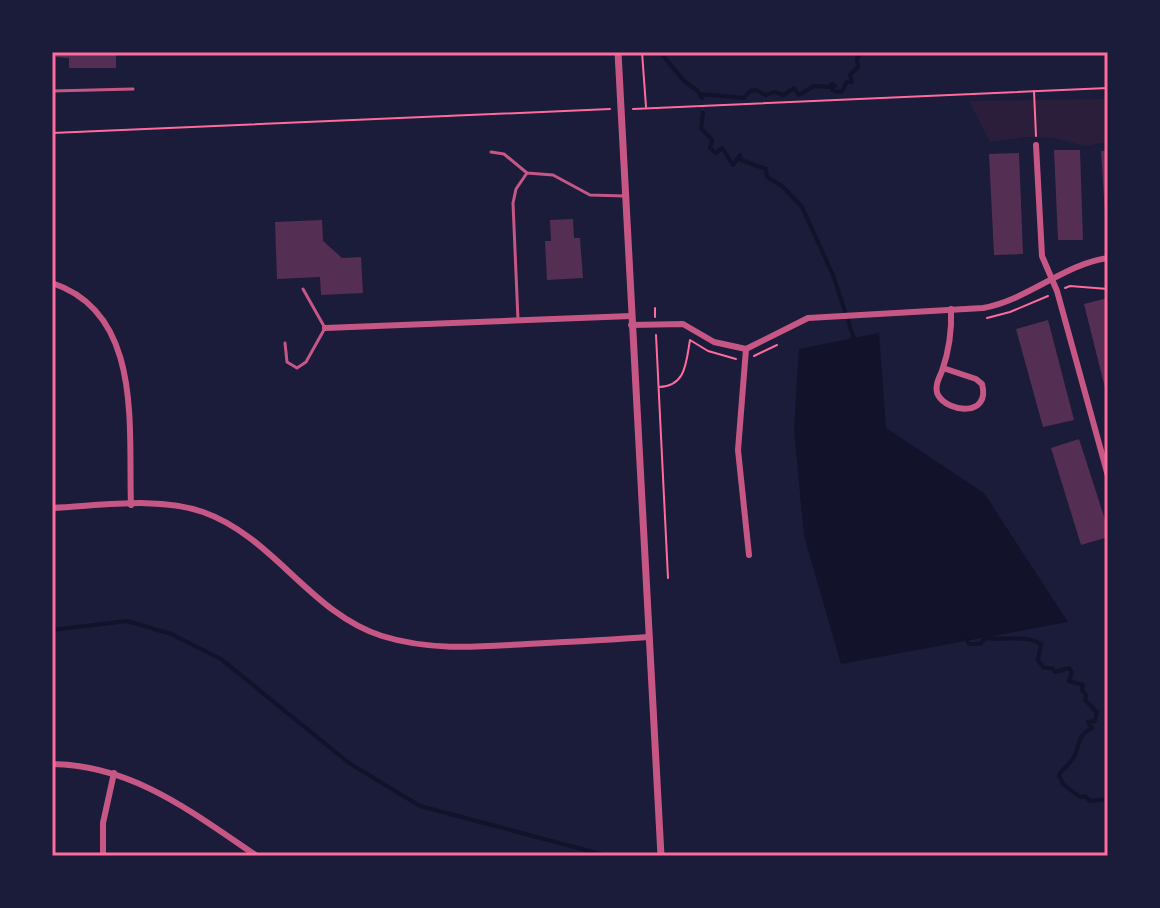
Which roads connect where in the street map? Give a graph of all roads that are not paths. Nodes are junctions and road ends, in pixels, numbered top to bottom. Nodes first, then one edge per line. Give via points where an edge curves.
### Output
1 (618, 52) edge
2 (133, 89) dead end
3 (52, 91) edge
4 (1036, 145) road end
5 (491, 152) dead end
6 (527, 173) junction
7 (625, 196) junction
8 (1108, 258) edge
9 (1052, 281) junction
10 (52, 283) edge
11 (303, 289) dead end
12 (951, 309) junction
13 (518, 320) junction
14 (631, 320) junction
15 (325, 328) junction
16 (285, 343) dead end
17 (746, 349) junction
18 (943, 368) junction
19 (1104, 448) edge
20 (1108, 476) edge
21 (131, 505) junction
22 (52, 508) edge
23 (749, 555) dead end
24 (649, 637) junction
25 (52, 764) edge
26 (114, 773) junction
27 (103, 856) edge
28 (257, 856) edge
29 (661, 856) edge

1 - 7 street
2 - 3 lane
4 - 9 street via 1041,248
5 - 6 lane via 504,154
6 - 7 lane via 553,175 590,195
6 - 13 lane via 513,203
7 - 14 street
8 - 9 street
9 - 12 street via 1003,304
9 - 19 street
10 - 21 street via 87,303 119,348 126,381
11 - 15 lane
12 - 17 street via 822,316 794,323
12 - 18 street
13 - 14 street
13 - 15 street
14 - 17 street via 683,324 714,342
14 - 24 street
15 - 16 lane via 297,368 287,362
17 - 23 street via 738,450
18 - 18 street via 940,398 961,408 981,403 982,384
19 - 20 street
21 - 22 street
21 - 24 street via 182,507 224,522 341,616 406,643 452,648
24 - 29 street
25 - 26 street
26 - 27 street via 103,823
26 - 28 street via 158,791

